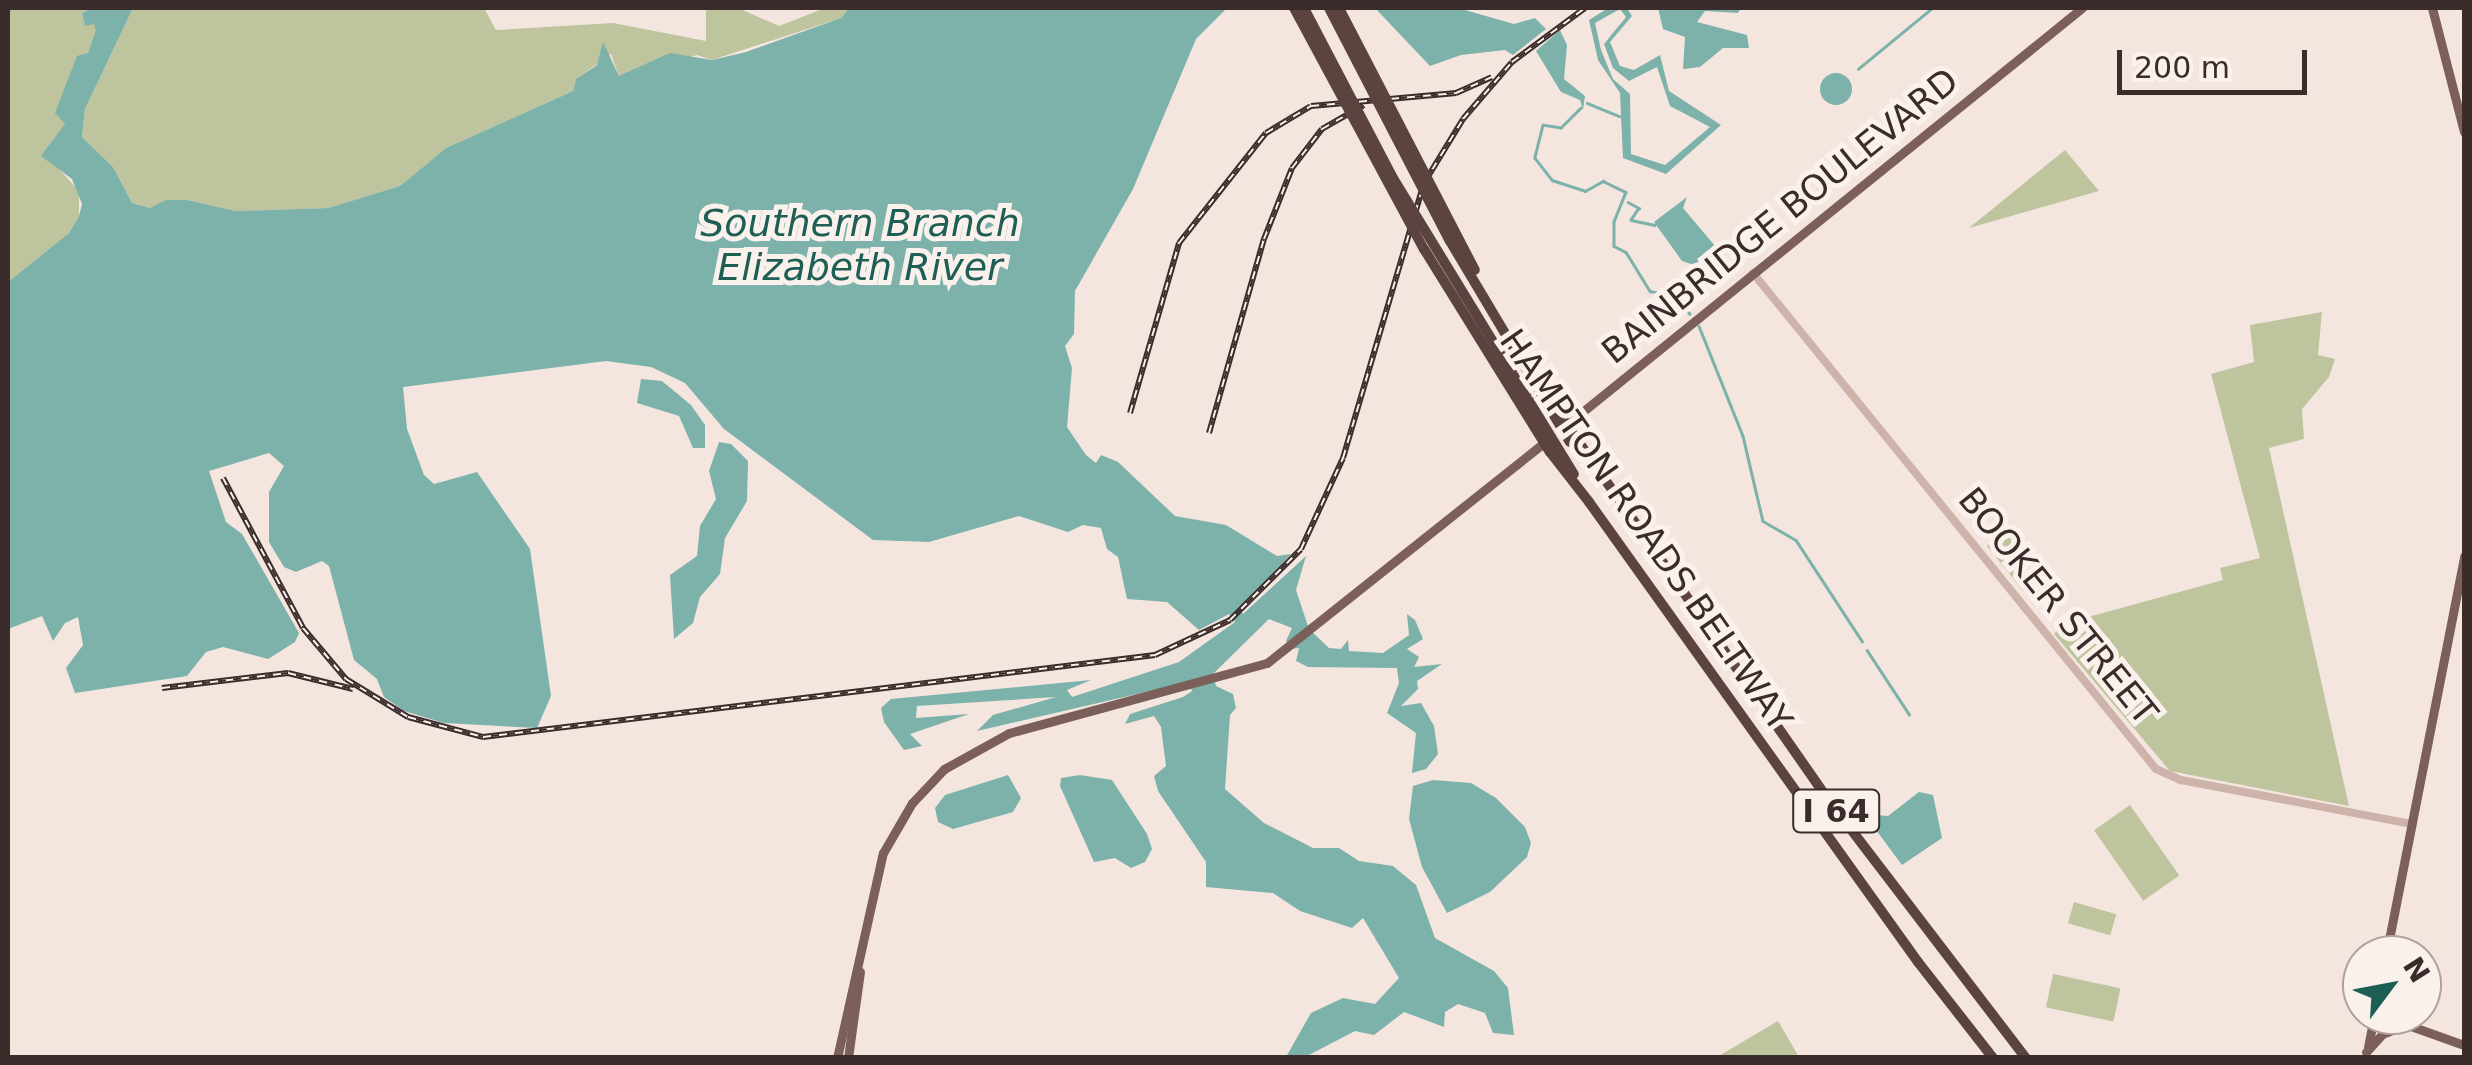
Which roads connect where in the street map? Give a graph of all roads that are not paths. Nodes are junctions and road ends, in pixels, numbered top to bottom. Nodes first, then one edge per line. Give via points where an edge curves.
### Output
1 (1294, 8) edge
2 (1304, 8) edge
3 (1329, 8) edge
4 (1339, 8) edge
5 (2082, 8) edge
6 (2432, 8) edge
7 (2464, 132) edge
8 (1754, 274) junction
9 (1573, 440) junction
10 (1589, 502) junction
11 (2464, 556) edge
12 (2412, 824) junction
13 (864, 930) junction
14 (2390, 935) edge
15 (2385, 1035) edge
16 (2436, 1035) edge
17 (2464, 1045) edge
18 (2366, 1055) edge
19 (838, 1058) edge
20 (848, 1058) edge
21 (1993, 1058) edge
22 (2026, 1058) edge

1 - 10 highway, HAMPTON ROADS BELTWAY / I 64, bridge via 1424,248 1550,452
2 - 10 highway, bridge via 1392,178
3 - 9 highway, bridge via 1450,241
4 - 9 highway, HAMPTON ROADS BELTWAY / I 64, bridge via 1464,250
5 - 8 main road, BAINBRIDGE BOULEVARD
6 - 7 main road
8 - 12 street, BOOKER STREET via 2156,769 2180,780
8 - 13 main road, BAINBRIDGE BOULEVARD via 1283,654 1215,680 1022,729 957,759 895,829
9 - 22 highway, HAMPTON ROADS BELTWAY / I 64 via 1946,960
10 - 21 highway, HAMPTON ROADS BELTWAY / I 64
11 - 12 main road
12 - 14 main road
13 - 19 main road, BAINBRIDGE BOULEVARD
13 - 20 main road, BAINBRIDGE BOULEVARD
15 - 18 main road
16 - 17 main road

